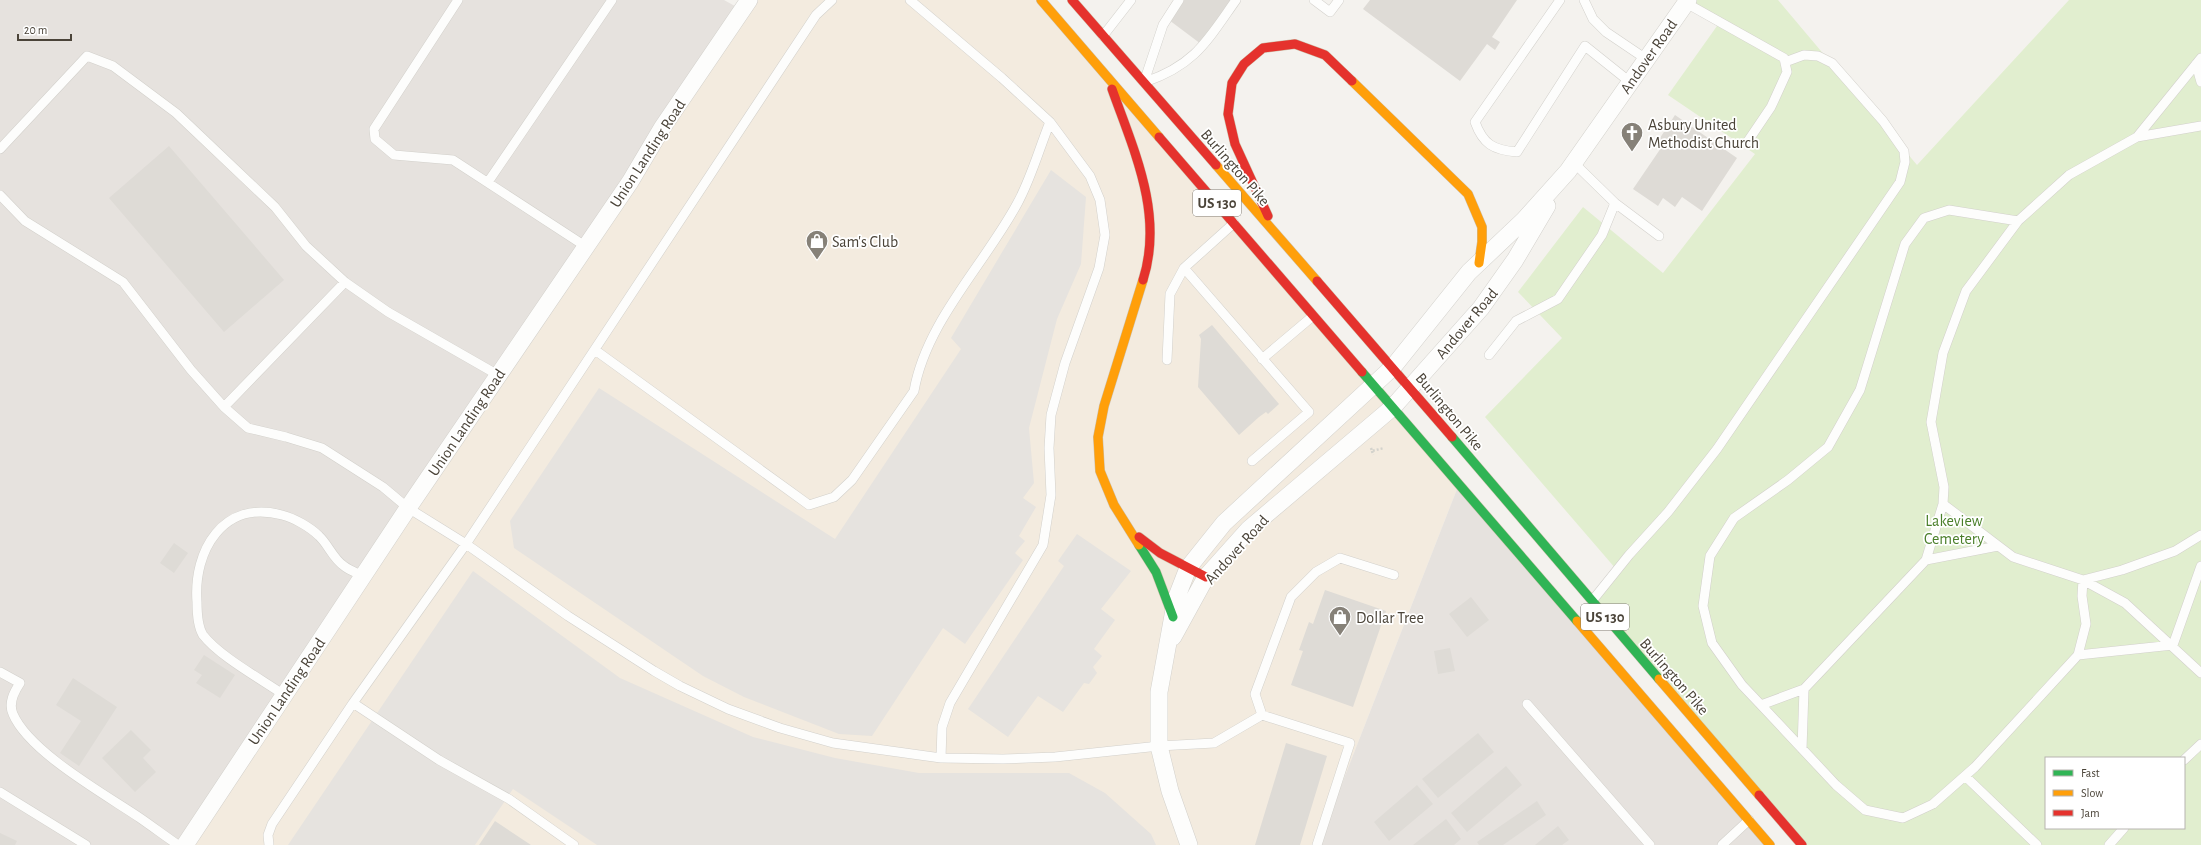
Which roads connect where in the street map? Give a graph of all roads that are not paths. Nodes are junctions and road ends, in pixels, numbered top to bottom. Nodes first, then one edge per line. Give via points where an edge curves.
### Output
1 (458, 0) edge
2 (612, 0) edge
3 (749, 0) edge
4 (832, 0) edge
5 (910, 0) edge
6 (1041, 0) edge
7 (1072, 0) edge
8 (1131, 0) edge
9 (1179, 0) edge
10 (1236, 0) edge
11 (1314, 0) edge
12 (1338, 0) edge
13 (1560, 0) edge
14 (1584, 0) edge
15 (1687, 1) edge
16 (1103, 36) junction
17 (1646, 59) junction
18 (2198, 61) edge
19 (1785, 62) junction
20 (1107, 77) junction
21 (1630, 82) junction
22 (2201, 82) edge
23 (1143, 83) junction
24 (1050, 122) junction
25 (2201, 126) edge
26 (2137, 137) junction
27 (1748, 140) dead end
28 (0, 149) edge
29 (1570, 167) junction
30 (488, 182) junction
31 (0, 195) edge
32 (1615, 203) junction
33 (2018, 220) junction
34 (1234, 223) junction
35 (1659, 236) dead end
36 (1279, 239) junction
37 (584, 246) junction
38 (1479, 263) junction
39 (1184, 268) junction
40 (345, 282) junction
41 (1314, 315) junction
42 (595, 350) junction
43 (1488, 354) dead end
44 (1262, 359) junction
45 (1167, 360) dead end
46 (1393, 367) junction
47 (498, 375) junction
48 (1374, 385) junction
49 (1410, 387) junction
50 (224, 407) junction
51 (1393, 407) junction
52 (1252, 461) dead end
53 (1943, 504) junction
54 (408, 508) junction
55 (1129, 529) junction
56 (2201, 535) edge
57 (466, 544) junction
58 (1998, 546) junction
59 (1926, 560) junction
60 (2201, 566) edge
61 (1188, 568) junction
62 (1394, 575) dead end
63 (363, 576) junction
64 (1206, 577) junction
65 (2083, 580) junction
66 (1592, 602) junction
67 (1173, 617) junction
68 (1169, 644) junction
69 (2173, 645) junction
70 (2078, 655) junction
71 (0, 672) edge
72 (2201, 673) edge
73 (1804, 690) junction
74 (284, 695) junction
75 (353, 703) junction
76 (1527, 704) dead end
77 (1760, 705) junction
78 (1262, 715) junction
79 (2201, 744) edge
80 (1159, 746) junction
81 (1802, 749) junction
82 (941, 758) junction
83 (2185, 759) edge
84 (1964, 776) junction
85 (0, 792) edge
86 (1749, 820) junction
87 (2123, 829) edge
88 (86, 845) edge
89 (178, 845) edge
90 (185, 845) edge
91 (269, 845) edge
92 (574, 845) edge
93 (1189, 845) edge
94 (1317, 845) edge
95 (1650, 845) edge
96 (1722, 845) edge
97 (1770, 845) edge
98 (1802, 845) edge
99 (2037, 845) edge
100 (2109, 845) edge

1 - 30 lane via 374,129 375,139 394,155 453,160
2 - 30 lane
3 - 37 street, Union Landing Road
4 - 42 lane via 816,15
5 - 24 lane
6 - 20 highway, US 130
7 - 16 highway, Burlington Pike / US 130
8 - 16 lane
9 - 23 lane via 1163,25
10 - 23 lane via 1202,48 1188,62 1161,77
11 - 12 lane via 1330,12
13 - 21 lane via 1475,122 1481,138 1499,150 1517,152 1586,46
14 - 17 lane via 1592,19 1606,32
15 - 17 street, Andover Road
15 - 19 lane via 1760,43 1784,58
16 - 23 highway, Burlington Pike / US 130
17 - 21 street, Andover Road
18 - 22 lane
18 - 26 lane
19 - 27 lane via 1787,72 1771,107
19 - 66 lane via 1804,55 1818,56 1832,63 1883,121 1904,151 1905,162 1900,182 1717,449
20 - 34 highway, US 130
20 - 55 highway via 1142,175 1149,204 1151,234 1148,264 1104,406 1098,437 1100,471 1114,505
21 - 29 street, Andover Road
23 - 36 highway, Burlington Pike / US 130
24 - 42 lane via 1017,204 929,342 914,390 852,480 834,496 809,504
24 - 82 lane via 1090,176 1100,200 1105,235 1102,257 1065,363 1051,415 1051,495 1043,545 950,703 942,727
25 - 26 lane
26 - 33 lane via 2069,175
28 - 40 lane via 87,56 113,66 176,113 275,206 306,246
29 - 32 lane
29 - 38 street, Andover Road via 1547,196
29 - 49 street, Andover Road via 1515,260 1481,308
30 - 37 lane
31 - 50 lane via 25,221 122,282
32 - 35 lane
32 - 43 lane via 1602,235 1558,299 1516,321
33 - 53 lane via 1966,291 1943,353 1931,422 1944,487
33 - 77 lane via 1949,210 1924,218 1905,244 1860,390 1828,447 1788,480 1734,518 1710,556 1703,606 1712,643
34 - 39 lane
34 - 41 highway, US 130
36 - 38 highway via 1235,144 1228,114 1232,84 1244,64 1263,48 1295,44 1325,55 1468,194 1482,220 1484,240
36 - 46 highway, Burlington Pike / US 130
37 - 47 street, Union Landing Road
38 - 46 street, Andover Road
39 - 44 lane
39 - 45 lane via 1170,294
40 - 47 lane via 388,312
40 - 50 lane
41 - 44 lane
41 - 48 highway, US 130
42 - 57 lane
44 - 52 lane via 1309,412
46 - 48 street, Andover Road
46 - 49 highway, Burlington Pike / US 130
47 - 54 street, Union Landing Road
48 - 51 highway, US 130
48 - 61 street, Andover Road via 1224,523
49 - 51 street, Andover Road
49 - 66 highway, Burlington Pike / US 130
50 - 54 lane via 248,428 322,448 383,487
51 - 64 street, Andover Road via 1249,529
51 - 86 highway, US 130
53 - 58 lane
53 - 59 lane
54 - 57 lane
54 - 63 street, Union Landing Road
55 - 61 highway via 1160,553
55 - 67 highway via 1156,572
56 - 65 lane via 2175,551 2122,570
57 - 75 lane
57 - 82 lane via 568,616 654,671 728,709 780,728 833,743
58 - 59 lane
58 - 65 lane via 2013,557
59 - 73 lane
60 - 69 lane
61 - 64 highway
61 - 67 street, Andover Road via 1176,599
62 - 78 lane via 1340,558 1316,572 1290,597 1254,694
63 - 74 street, Union Landing Road
63 - 74 lane via 343,566 319,536 282,515 261,512 239,517 220,528 207,544 199,566 196,586 197,613 203,634 221,652
64 - 68 street, Andover Road via 1192,607
65 - 69 lane via 2125,603
65 - 70 lane via 2082,596 2086,624
66 - 98 highway, Burlington Pike / US 130
67 - 68 street, Andover Road
68 - 80 street via 1159,692
69 - 70 lane
69 - 72 lane
70 - 84 lane
71 - 89 lane via 20,683 12,696 12,713 27,734 86,783
73 - 77 lane
73 - 81 lane
74 - 90 street, Union Landing Road
75 - 91 lane via 272,824 268,836
75 - 92 lane via 439,760 509,799
76 - 95 lane
77 - 81 lane
78 - 80 lane via 1214,743
78 - 94 lane via 1350,743
79 - 83 lane
80 - 82 lane via 1054,758
80 - 93 street via 1170,791
81 - 84 lane via 1836,785 1865,810 1903,818 1933,804
84 - 99 lane
85 - 88 lane
86 - 96 lane
86 - 97 highway, US 130
87 - 100 lane

